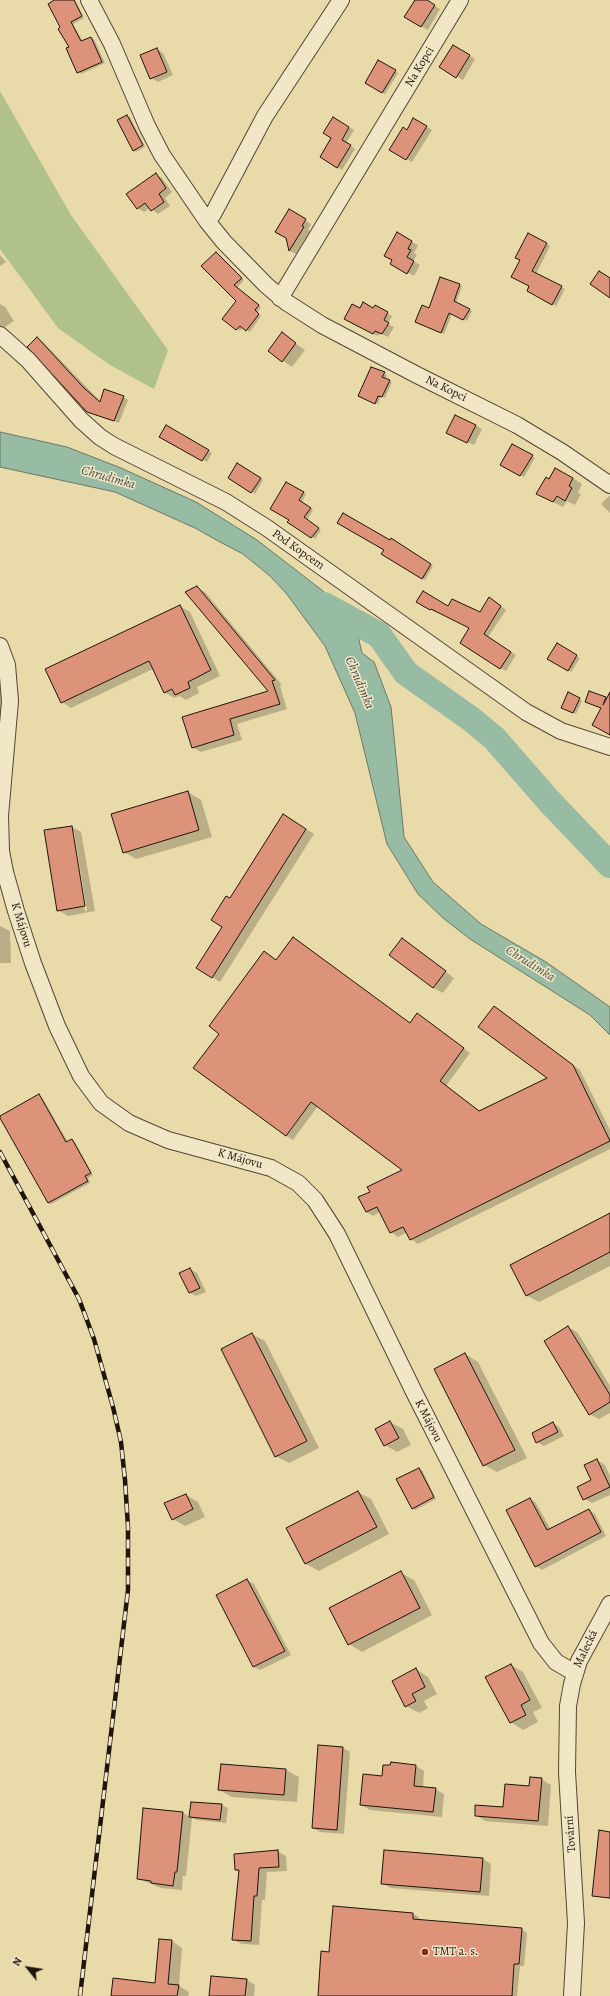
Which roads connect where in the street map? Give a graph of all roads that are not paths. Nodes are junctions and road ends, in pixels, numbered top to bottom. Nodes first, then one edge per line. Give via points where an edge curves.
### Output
1 (89, 0) edge
2 (341, 0) edge
3 (460, 0) edge
4 (207, 221) junction
5 (280, 298) junction
6 (0, 335) edge
7 (610, 485) edge
8 (0, 646) edge
9 (610, 747) edge
10 (610, 1604) edge
11 (575, 1673) junction
12 (572, 1996) edge

1 - 4 street, Na Kopci via 112,44 159,150
2 - 4 street via 265,116
3 - 5 street, Na Kopci
4 - 5 street, Na Kopci via 234,254
5 - 7 street, Na Kopci via 345,338 523,428
6 - 9 street, Pod Kopcem via 28,360 81,420 105,440 226,502 267,528 526,712 561,731
8 - 11 street, K Májovu via 7,665 10,701 0,816 5,872 33,963 57,1026 81,1076 101,1103 128,1123 168,1140 271,1168 298,1183 315,1200 337,1234 541,1643 556,1662
10 - 11 street, Malecká
11 - 12 street, Tovární via 570,1696 566,1747 576,1923

